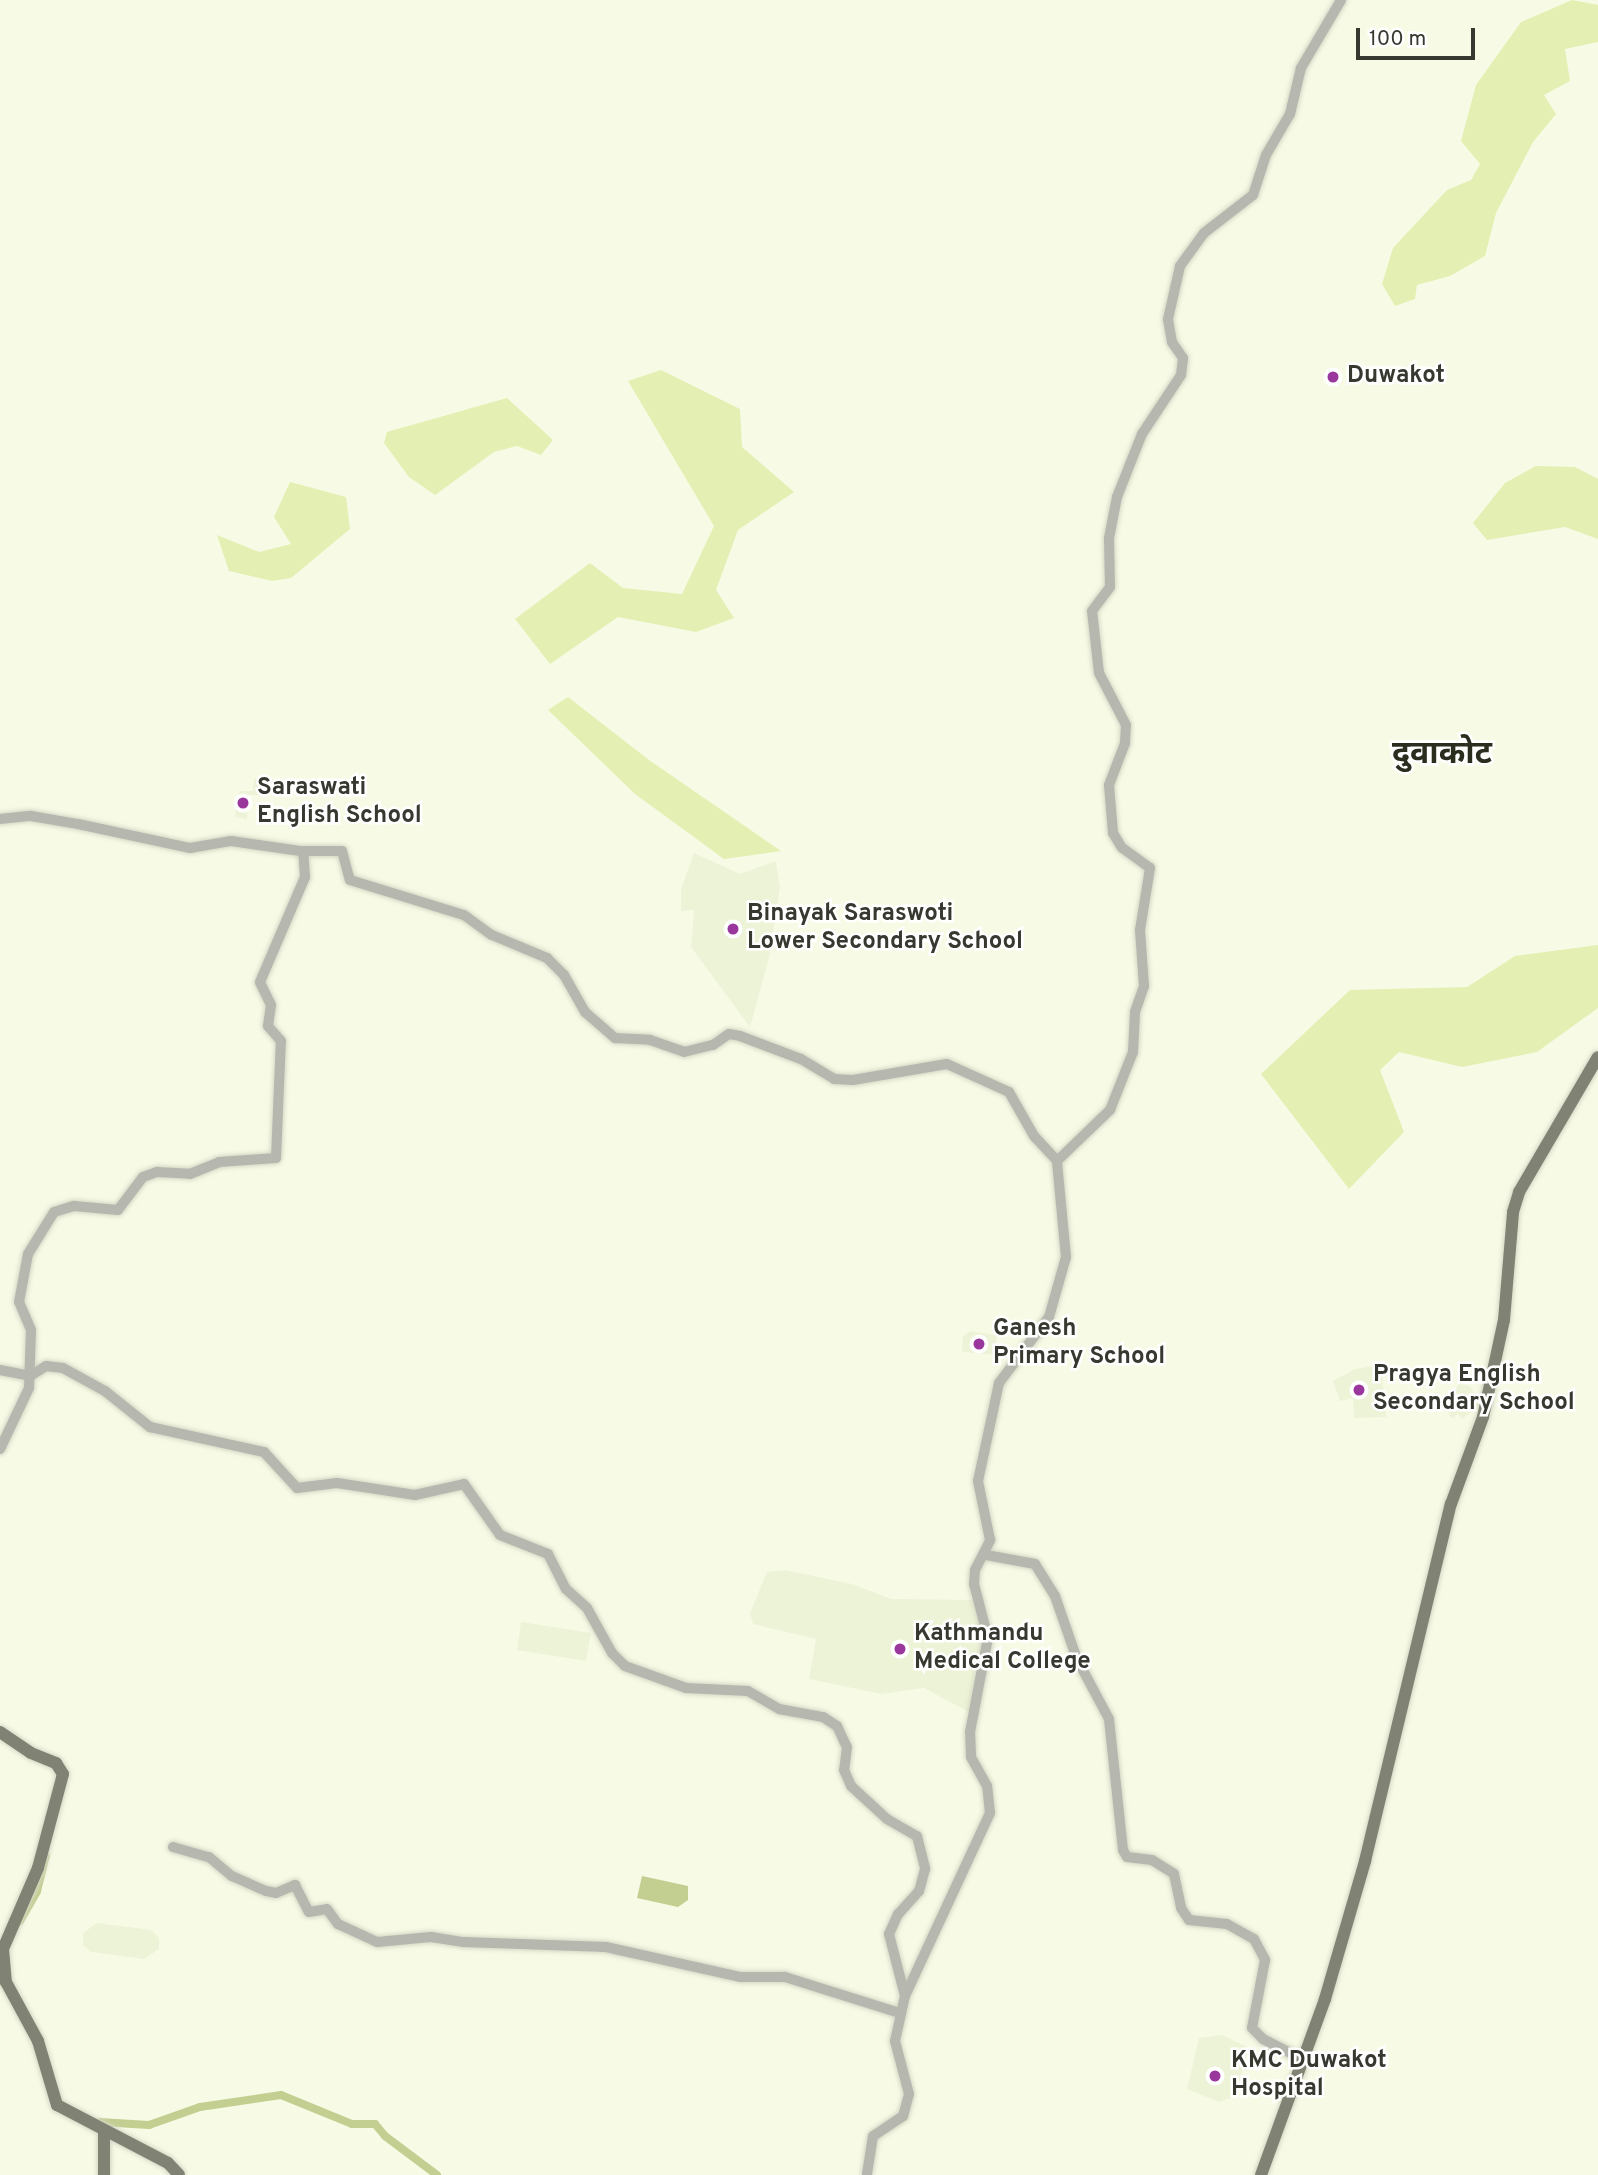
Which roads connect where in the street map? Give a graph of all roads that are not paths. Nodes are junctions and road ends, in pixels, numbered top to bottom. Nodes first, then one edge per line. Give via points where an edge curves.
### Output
1 (1341, 0) edge
2 (0, 819) edge
3 (303, 851) junction
4 (1598, 1057) edge
5 (1057, 1161) junction
6 (0, 1370) edge
7 (30, 1376) junction
8 (0, 1449) edge
9 (986, 1555) junction
10 (0, 1732) edge
11 (173, 1847) dead end
12 (905, 1996) junction
13 (900, 2013) junction
14 (1302, 2059) junction
15 (104, 2131) junction
16 (104, 2175) edge
17 (179, 2175) edge
18 (867, 2175) edge
19 (1261, 2175) edge

1 - 5 street via 1301,68 1290,114 1266,155 1253,195 1204,233 1180,266 1172,289 1168,331 1182,358 1181,375 1143,434 1117,497 1108,550 1110,587 1092,611 1099,673 1126,725 1125,743 1109,785 1113,833 1122,848 1150,868 1140,930 1144,986 1135,1012 1133,1052 1110,1110
2 - 3 street via 55,820 190,848 231,841
3 - 5 street via 342,850 350,880 464,915 492,935 536,950 557,966 585,1012 615,1038 650,1040 684,1052 705,1048 729,1034 740,1036 801,1059 834,1079 947,1064 1009,1092 1034,1136
3 - 7 street via 305,877 260,982 271,1006 268,1026 281,1041 276,1158 219,1162 190,1174 157,1172 143,1177 118,1209 74,1206 54,1212 28,1254 19,1302 30,1330
4 - 14 main road via 1519,1192 1504,1320 1483,1418 1451,1504 1365,1861 1325,1999
5 - 9 street via 1066,1257 1049,1317 999,1383 978,1481 990,1540
6 - 7 street
7 - 8 street via 29,1388
7 - 12 street via 46,1366 63,1368 105,1391 150,1427 264,1452 302,1489 337,1483 415,1495 464,1484 499,1535 548,1554 566,1589 587,1608 612,1653 625,1665 686,1688 748,1691 788,1712 830,1722 845,1740 844,1769 851,1786 920,1841 923,1881 889,1934
9 - 12 street via 975,1570 974,1584 988,1638 970,1732 971,1757 987,1786 990,1813
9 - 14 street via 1035,1564 1055,1596 1077,1659 1109,1719 1127,1857 1152,1860 1174,1874 1181,1908 1189,1920 1227,1924 1254,1939 1265,1960 1252,2028 1263,2039
10 - 15 main road via 56,1763 63,1774 38,1868 3,1949 6,1982 38,2041 57,2105
11 - 13 street via 209,1857 232,1876 266,1891 276,1893 295,1885 309,1912 327,1909 338,1924 377,1942 431,1937 606,1947 740,1977 785,1977
12 - 13 street
13 - 18 street via 895,2041 909,2094 903,2116 873,2136
14 - 19 main road
15 - 16 main road
15 - 17 main road via 169,2163

